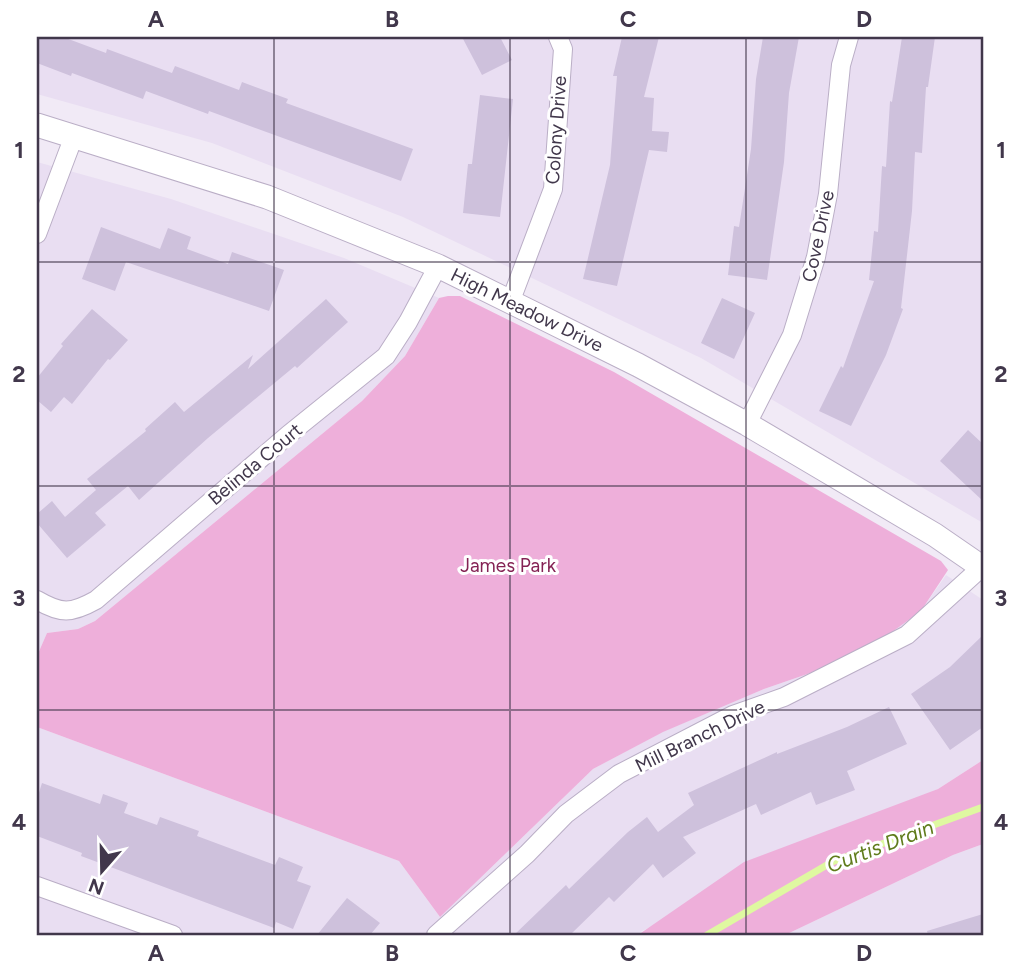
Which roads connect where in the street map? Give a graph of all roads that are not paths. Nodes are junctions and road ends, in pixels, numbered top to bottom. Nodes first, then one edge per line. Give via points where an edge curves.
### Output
1 (558, 37) edge
2 (849, 37) edge
3 (37, 125) edge
4 (74, 136) junction
5 (37, 234) edge
6 (438, 266) junction
7 (511, 300) junction
8 (747, 424) junction
9 (983, 567) edge
10 (37, 600) edge
11 (37, 886) edge
12 (173, 935) edge
13 (436, 935) edge

1 - 7 street, Colony Drive via 562,49 553,189
2 - 8 street, Cove Drive via 841,65 828,194 816,257 792,335
3 - 4 street, High Meadow Drive
4 - 5 street
4 - 6 street, High Meadow Drive via 267,197
6 - 7 street, High Meadow Drive
6 - 10 street, Belinda Court via 386,356 96,600 79,610 56,611
7 - 8 street, High Meadow Drive
8 - 9 street, High Meadow Drive
9 - 13 street, Mill Branch Drive via 907,635 784,697 733,715 619,774 566,814
11 - 12 street

